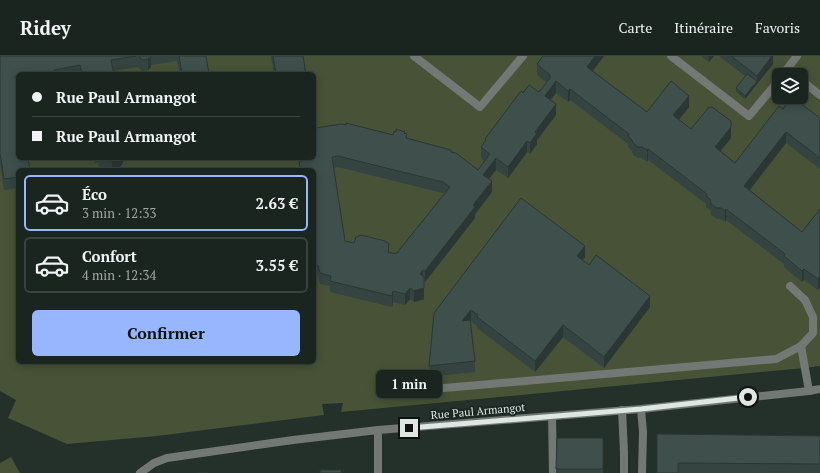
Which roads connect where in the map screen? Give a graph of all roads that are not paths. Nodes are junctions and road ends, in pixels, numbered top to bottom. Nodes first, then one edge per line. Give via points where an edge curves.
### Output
1 (414, 56) edge
2 (522, 56) edge
3 (671, 56) edge
4 (797, 56) edge
5 (788, 68) edge
6 (808, 86) edge
7 (772, 88) edge
8 (820, 96) edge
9 (790, 286) dead end
10 (801, 346) junction
11 (820, 388) edge
12 (433, 389) dead end
13 (809, 391) junction
14 (641, 409) junction
15 (622, 410) junction
16 (552, 416) junction
17 (378, 430) junction
18 (141, 473) edge
19 (378, 473) edge
20 (553, 473) edge
21 (624, 473) edge
22 (642, 473) edge

1 - 2 street via 480,107
3 - 7 street via 749,116
4 - 5 street
6 - 8 street
9 - 10 street via 805,300 813,317 813,333
10 - 12 street via 776,359
10 - 13 street
11 - 13 street, Rue Paul Armangot
13 - 14 street, Rue Paul Armangot
14 - 15 street, Rue Paul Armangot
14 - 22 street
15 - 16 street, Rue Paul Armangot
15 - 21 street
16 - 17 street, Rue Paul Armangot
16 - 20 street
17 - 18 street, Rue Paul Armangot via 182,455 154,463
17 - 19 street

